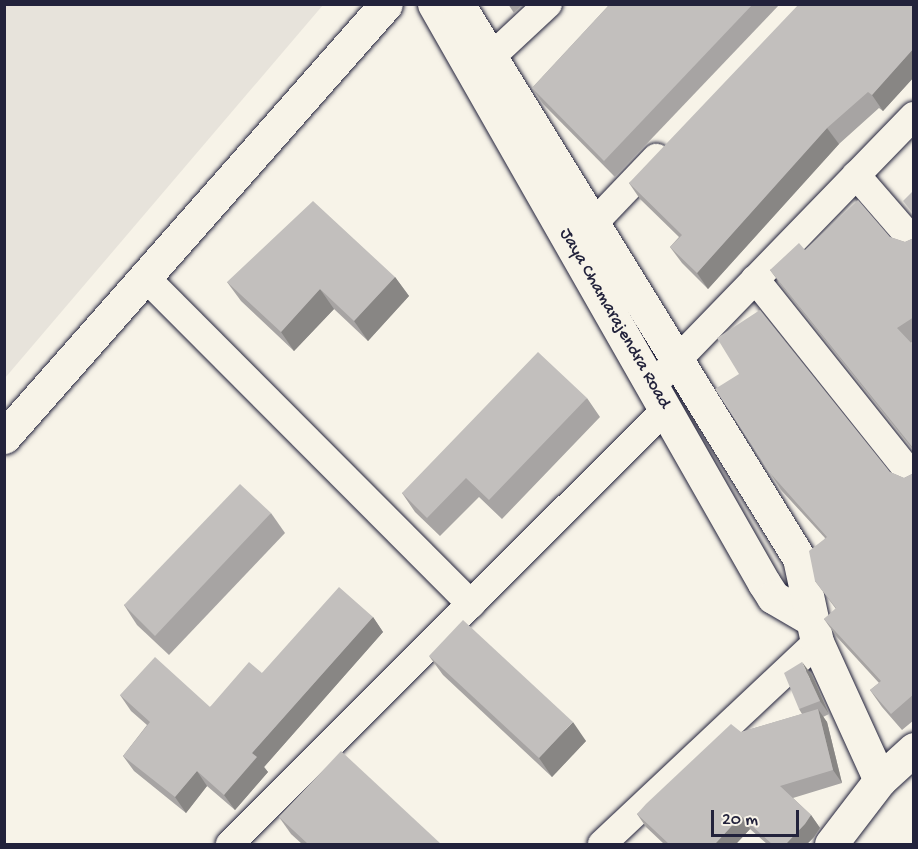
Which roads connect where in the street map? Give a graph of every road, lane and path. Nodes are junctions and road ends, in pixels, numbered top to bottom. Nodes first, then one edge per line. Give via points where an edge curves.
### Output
1 (386, 4) edge
2 (434, 4) edge
3 (458, 4) edge
4 (548, 4) edge
5 (482, 68) junction
6 (914, 116) edge
7 (673, 140) edge
8 (856, 175) junction
9 (592, 225) junction
10 (914, 242) edge
11 (145, 277) junction
12 (756, 279) junction
13 (676, 363) junction
14 (659, 397) junction
15 (4, 436) edge
16 (914, 478) edge
17 (471, 604) junction
18 (813, 630) junction
19 (914, 750) edge
20 (880, 780) junction
21 (230, 844) edge
22 (602, 844) edge
23 (831, 844) edge

1 - 11 main road
2 - 5 main road, Jaya Chamarajendra Road
3 - 5 main road, Jaya Chamarajendra Road
4 - 5 street
5 - 9 main road, Jaya Chamarajendra Road
5 - 14 main road, Jaya Chamarajendra Road
6 - 8 street
7 - 9 street
8 - 10 street
8 - 12 street
9 - 13 main road, Jaya Chamarajendra Road
11 - 15 main road
11 - 17 street
12 - 13 street
12 - 16 street
13 - 14 street
13 - 18 main road, Jaya Chamarajendra Road via 799,558 807,577
14 - 17 street
14 - 18 main road, Jaya Chamarajendra Road via 773,597
17 - 21 street
18 - 20 main road, Jaya Chamarajendra Road
18 - 22 street
19 - 20 main road
20 - 23 main road

